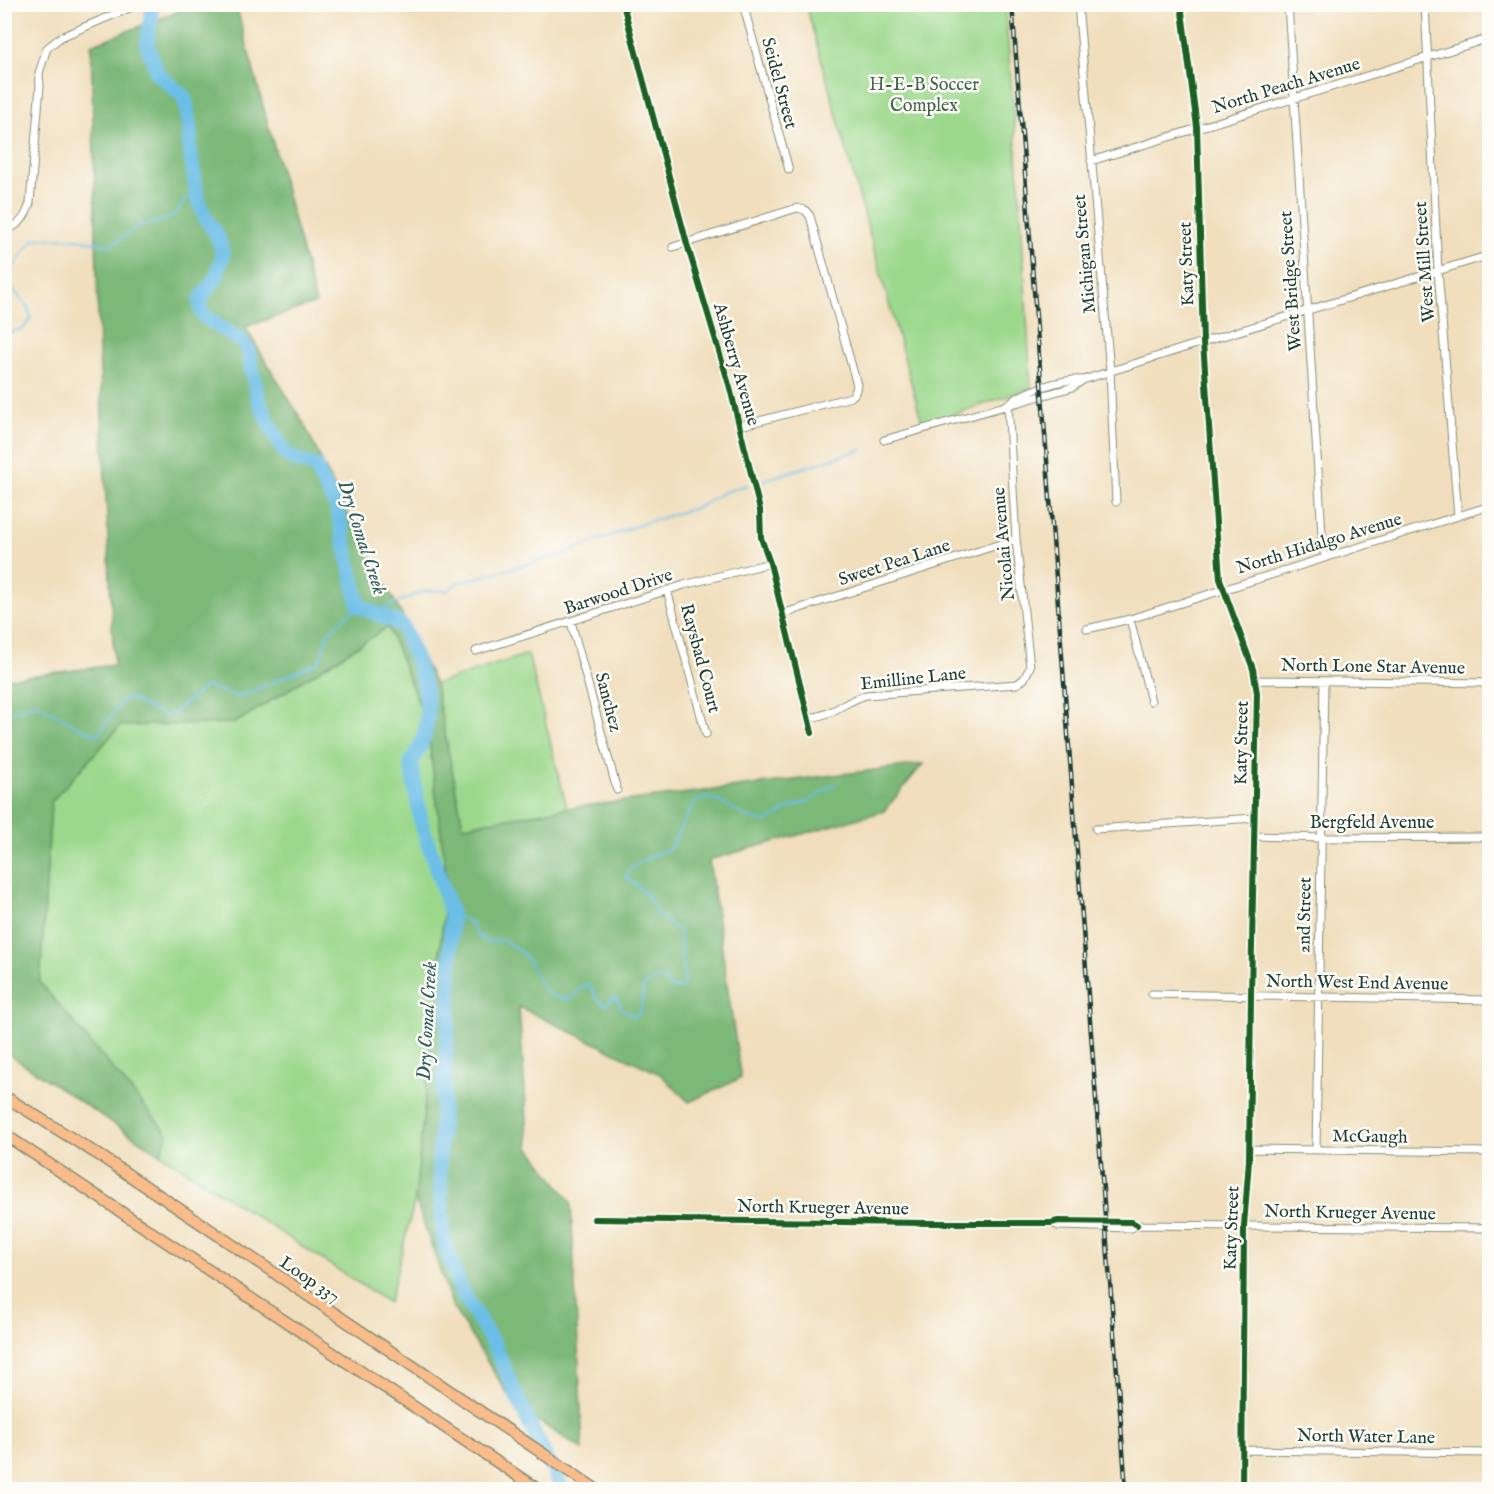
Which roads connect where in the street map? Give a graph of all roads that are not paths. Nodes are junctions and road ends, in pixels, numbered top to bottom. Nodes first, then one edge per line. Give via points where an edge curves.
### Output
1 (139, 4) edge
2 (623, 4) edge
3 (743, 4) edge
4 (1078, 4) edge
5 (1180, 4) edge
6 (1288, 4) edge
7 (1425, 4) edge
8 (1490, 38) edge
9 (1427, 58) junction
10 (1294, 99) junction
11 (1197, 127) junction
12 (1091, 161) junction
13 (789, 170) dead end
14 (4, 230) edge
15 (687, 244) junction
16 (673, 247) dead end
17 (1490, 255) edge
18 (1438, 271) junction
19 (1307, 311) junction
20 (1203, 342) junction
21 (1110, 371) junction
22 (1008, 404) junction
23 (740, 426) junction
24 (884, 440) dead end
25 (1116, 502) dead end
26 (1490, 506) edge
27 (1458, 516) junction
28 (1016, 539) junction
29 (1325, 556) junction
30 (770, 563) junction
31 (1223, 589) junction
32 (667, 590) junction
33 (782, 614) junction
34 (1130, 619) junction
35 (571, 622) junction
36 (1087, 629) dead end
37 (476, 651) dead end
38 (1024, 679) joint
39 (1256, 680) junction
40 (1324, 681) junction
41 (1490, 683) edge
42 (1151, 701) dead end
43 (809, 718) junction
44 (812, 733) dead end
45 (706, 734) dead end
46 (617, 790) dead end
47 (1254, 818) junction
48 (1096, 829) dead end
49 (1255, 836) junction
50 (1490, 837) edge
51 (1321, 838) junction
52 (1152, 994) dead end
53 (1251, 995) junction
54 (1318, 996) junction
55 (1490, 1000) edge
56 (4, 1096) edge
57 (4, 1134) edge
58 (1249, 1149) junction
59 (1316, 1150) junction
60 (1490, 1152) edge
61 (594, 1219) dead end
62 (1245, 1226) junction
63 (1490, 1228) edge
64 (1243, 1449) junction
65 (1490, 1453) edge
66 (596, 1489) edge
67 (539, 1490) edge
68 (1242, 1490) edge

1 - 14 street via 60,37 47,48 39,73 30,203 23,219
2 - 15 street, Ashberry Avenue
3 - 13 street, Seidel Street
4 - 12 street, Michigan Street
5 - 11 street, Katy Street
6 - 10 street, West Bridge Street
7 - 9 street, West Mill Street
8 - 9 street, North Peach Avenue
9 - 10 street, North Peach Avenue
9 - 18 street, West Mill Street
10 - 11 street, North Peach Avenue
10 - 19 street, West Bridge Street
11 - 12 street, North Peach Avenue
11 - 20 street, Katy Street
12 - 21 street, Michigan Street
15 - 16 street
15 - 23 street, Ashberry Avenue
15 - 23 street via 797,208 810,216 856,390 849,398
17 - 18 street
18 - 19 street
18 - 27 street, West Mill Street
19 - 20 street
19 - 29 street, West Bridge Street
20 - 21 street
20 - 31 street, Katy Street
21 - 22 street via 1072,387
21 - 25 street, Michigan Street
22 - 24 street
22 - 28 street, Nicolai Avenue
23 - 30 street, Ashberry Avenue via 760,510 761,538
26 - 27 street, North Hidalgo Avenue
27 - 29 street, North Hidalgo Avenue
28 - 33 street, Sweet Pea Lane
28 - 38 street, Nicolai Avenue via 1030,667
29 - 31 street, North Hidalgo Avenue
30 - 32 street, Barwood Drive
30 - 33 street, Ashberry Avenue
31 - 34 street, North Hidalgo Avenue
31 - 39 street, Katy Street
32 - 35 street, Barwood Drive
32 - 45 street, Raysbad Court
33 - 43 street, Ashberry Avenue
34 - 36 street, North Hidalgo Avenue
34 - 42 street
35 - 37 street, Barwood Drive
35 - 46 street, Sanchez
38 - 43 street, Emilline Lane via 1017,684 866,695 833,712
39 - 40 street, North Lone Star Avenue
39 - 47 street, Katy Street
40 - 41 street, North Lone Star Avenue
40 - 51 street, 2nd Street
43 - 44 street, Ashberry Avenue
47 - 48 street
47 - 49 street, Katy Street
49 - 51 street, Bergfeld Avenue
49 - 53 street, Katy Street
50 - 51 street, Bergfeld Avenue
51 - 54 street, 2nd Street
52 - 53 street, North West End Avenue
53 - 54 street, North West End Avenue
53 - 58 street, Katy Street
54 - 55 street, North West End Avenue
54 - 59 street, 2nd Street
56 - 66 main road, Loop 337 via 94,1152
57 - 67 main road
58 - 59 street, McGaugh
58 - 62 street, Katy Street
59 - 60 street, McGaugh
61 - 62 street, North Krueger Avenue via 1052,1223 1131,1228
62 - 63 street, North Krueger Avenue
62 - 64 street, Katy Street
64 - 65 street, North Water Lane
64 - 68 street, Katy Street

